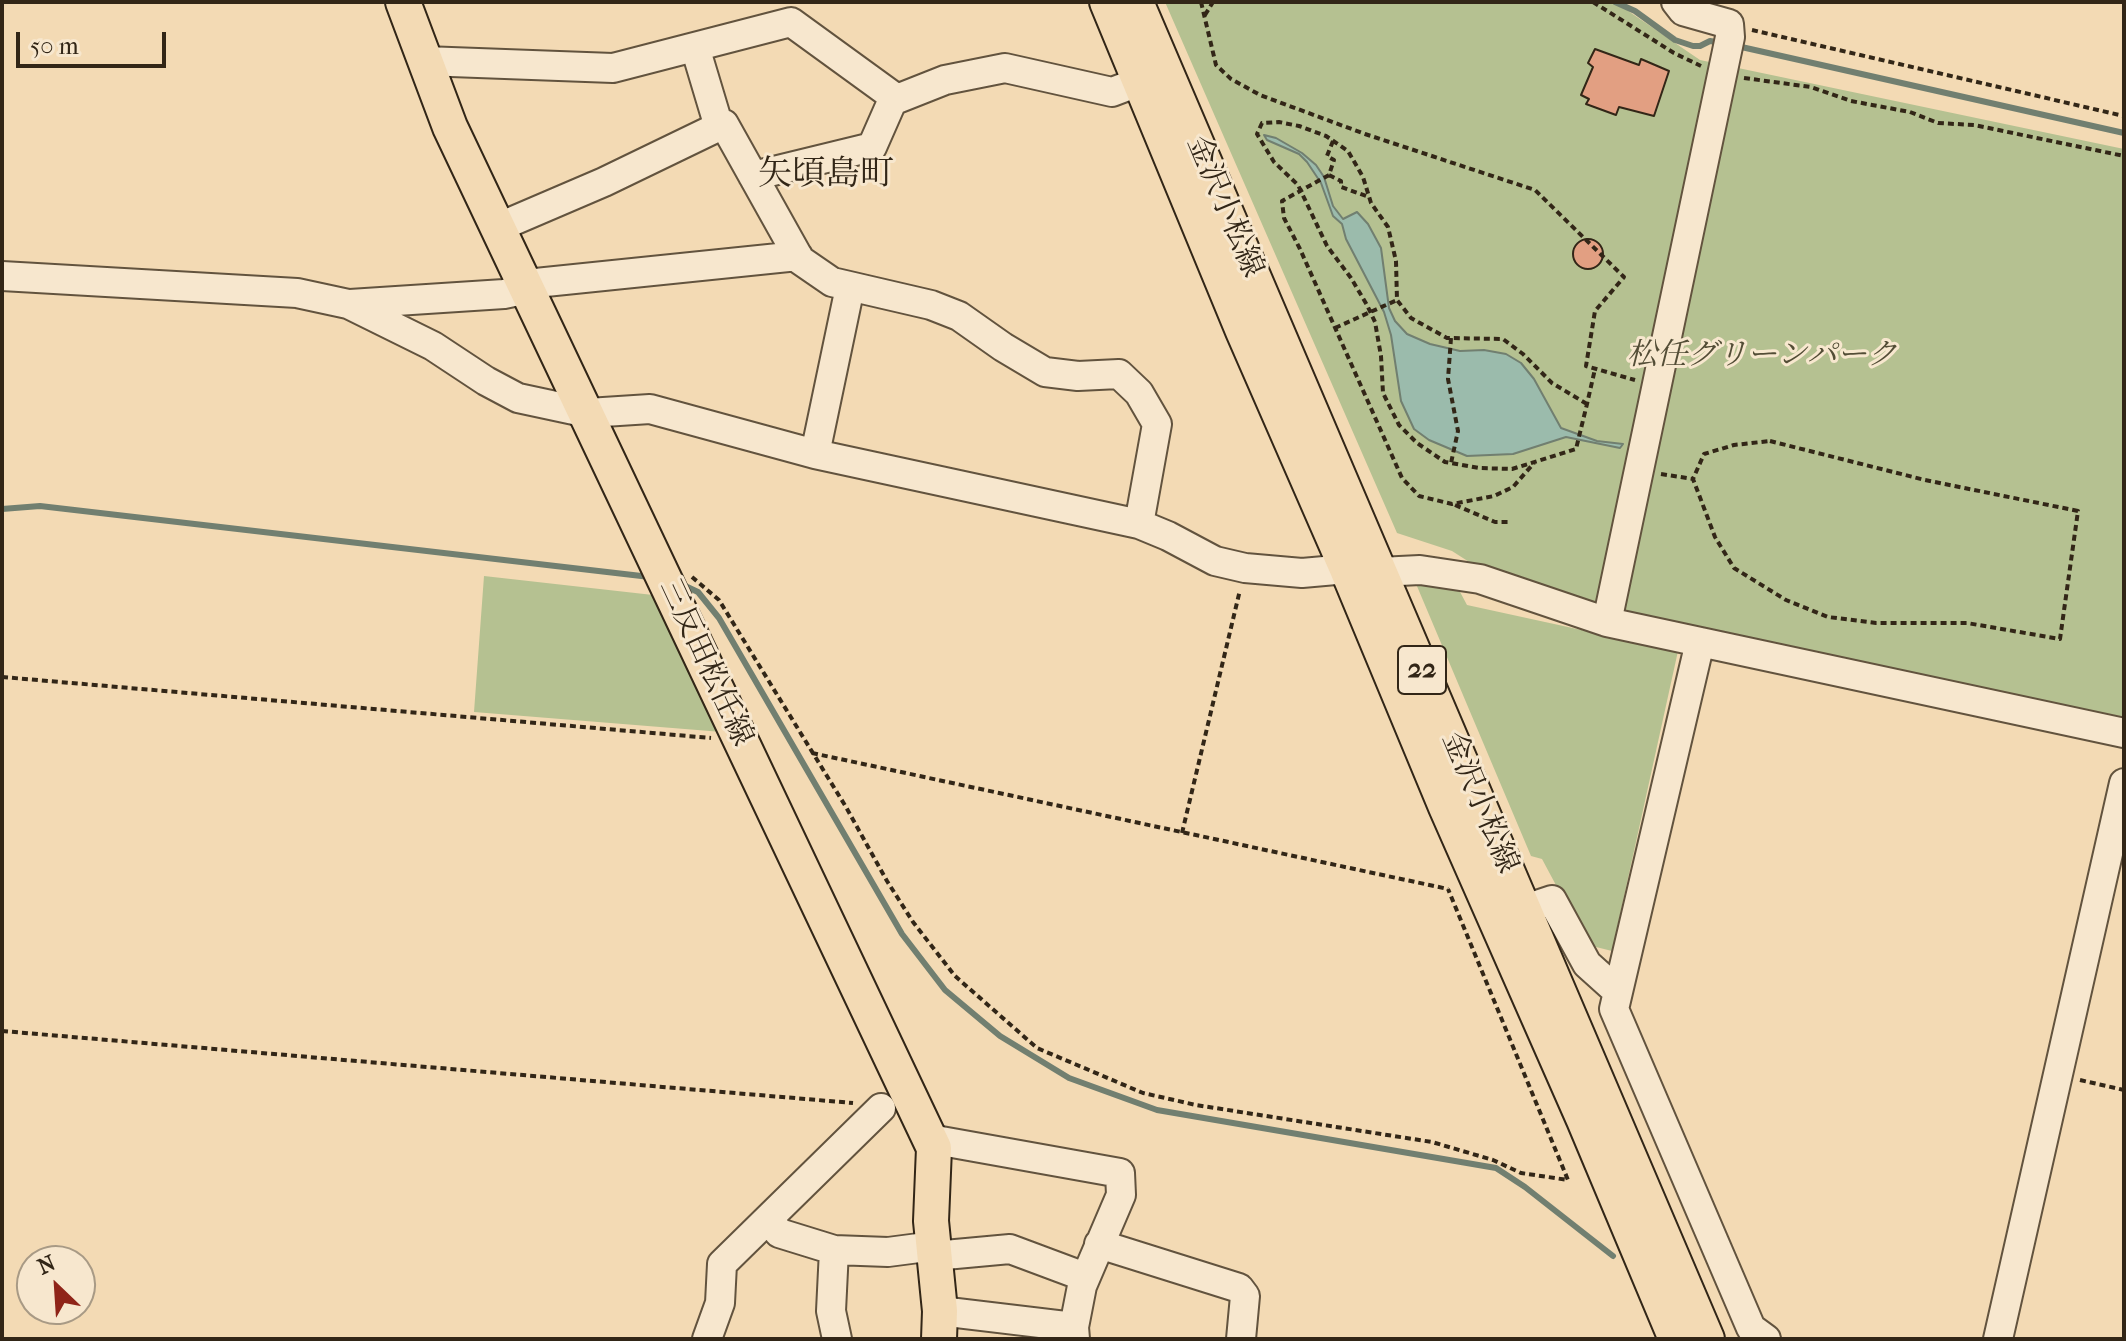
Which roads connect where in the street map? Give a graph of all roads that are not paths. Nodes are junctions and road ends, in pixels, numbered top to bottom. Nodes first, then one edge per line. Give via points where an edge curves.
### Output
1 (403, 2) edge
2 (1107, 2) edge
3 (1136, 2) edge
4 (1676, 2) edge
5 (695, 47) junction
6 (424, 61) junction
7 (1141, 81) junction
8 (894, 97) junction
9 (719, 127) junction
10 (753, 176) junction
11 (499, 227) junction
12 (798, 256) junction
13 (2, 276) edge
14 (527, 286) junction
15 (850, 287) junction
16 (348, 304) junction
17 (588, 413) junction
18 (815, 454) junction
19 (1139, 524) junction
20 (1363, 571) junction
21 (1607, 622) junction
22 (1700, 642) junction
23 (2124, 733) edge
24 (2124, 783) edge
25 (1525, 909) junction
26 (1617, 991) junction
27 (881, 1108) road end
28 (930, 1139) junction
29 (769, 1219) junction
30 (1099, 1244) junction
31 (834, 1250) junction
32 (934, 1251) junction
33 (1085, 1277) junction
34 (940, 1325) edge
35 (1075, 1333) edge
36 (707, 1339) edge
37 (837, 1339) edge
38 (1241, 1339) edge
39 (1676, 1339) edge
40 (1707, 1339) edge
41 (1766, 1339) edge
42 (1998, 1339) edge

1 - 6 main road, 三反田松任線
2 - 7 main road, 金沢小松線 / 22
3 - 20 main road, 金沢小松線 / 22
4 - 21 street via 1683,11 1729,31
5 - 6 street via 613,68
5 - 8 street via 791,22
5 - 9 street
6 - 11 main road, 三反田松任線
7 - 8 street via 1112,92 1005,68
7 - 20 main road, 金沢小松線 / 22 via 1243,331
8 - 10 street via 872,147
9 - 10 street via 724,124
9 - 11 street
10 - 12 street
11 - 14 main road, 三反田松任線
12 - 14 street
12 - 15 street via 832,282
13 - 16 street via 297,293
14 - 16 street via 504,294
14 - 17 main road, 三反田松任線
15 - 18 street
15 - 19 street via 959,316 1045,372 1119,374 1139,393 1157,424
16 - 17 street via 433,346 518,398
17 - 18 street via 650,409
17 - 28 main road, 三反田松任線
18 - 19 street
19 - 20 street via 1215,561 1245,568
20 - 21 street via 1420,570 1480,579
20 - 25 main road, 金沢小松線 / 22
20 - 39 main road, 金沢小松線 / 22 via 1452,821
21 - 22 street
22 - 23 street
22 - 26 street
24 - 42 street
25 - 26 street via 1552,900 1587,964
25 - 40 main road, 金沢小松線 / 22
26 - 41 street via 1614,1009 1751,1328
27 - 29 street
28 - 30 street via 1120,1173 1121,1195
28 - 32 main road, 三反田松任線
29 - 31 street via 779,1233
29 - 36 street via 722,1264 720,1303
30 - 33 street
30 - 38 street via 1239,1288 1245,1296
31 - 32 street
31 - 37 street via 831,1311
32 - 33 street via 1010,1249
32 - 34 main road, 三反田松任線
33 - 35 street
34 - 35 street

